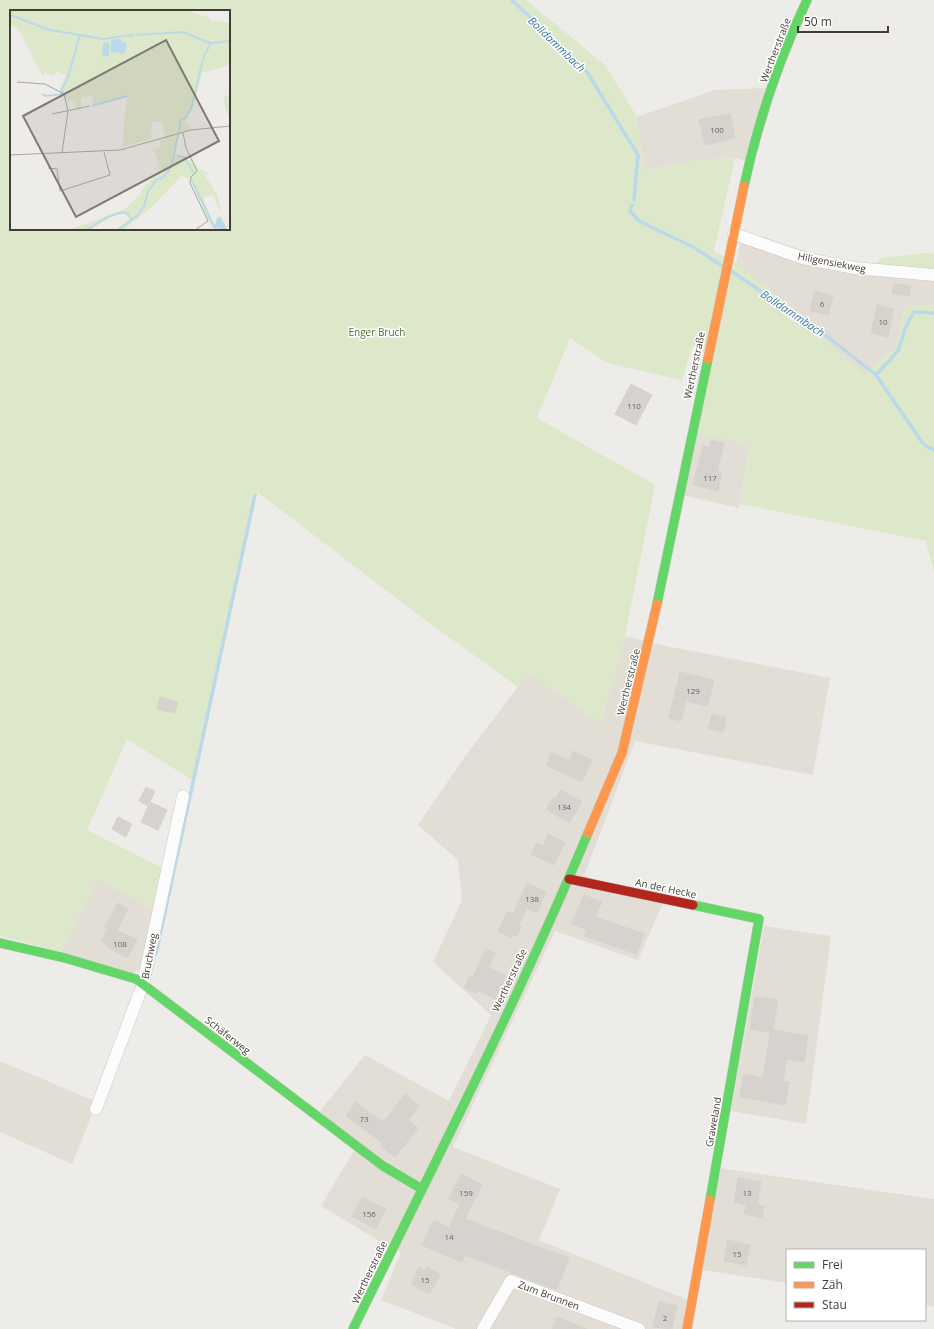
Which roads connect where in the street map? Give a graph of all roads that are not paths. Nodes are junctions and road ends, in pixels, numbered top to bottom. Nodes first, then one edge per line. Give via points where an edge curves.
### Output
1 (807, 0) edge
2 (734, 234) junction
3 (934, 275) edge
4 (183, 796) dead end
5 (569, 879) junction
6 (759, 919) joint
7 (0, 943) edge
8 (143, 984) junction
9 (96, 1109) dead end
10 (422, 1189) junction
11 (353, 1329) edge
12 (484, 1329) edge
13 (639, 1329) edge
14 (687, 1329) edge

1 - 2 main road, Wertherstraße via 768,98 750,160
2 - 3 street, Hiligensiekweg via 803,258 855,268
2 - 5 main road, Wertherstraße via 648,645 622,753
4 - 8 street, Bruchweg
5 - 6 main road, An der Hecke
5 - 10 main road, Wertherstraße
6 - 14 main road, Graweland
7 - 8 main road, Schäferweg via 126,975
8 - 9 street, Bruchweg
8 - 10 main road, Schäferweg via 354,1145
10 - 11 main road, Wertherstraße
12 - 13 street, Zum Brunnen via 511,1281

